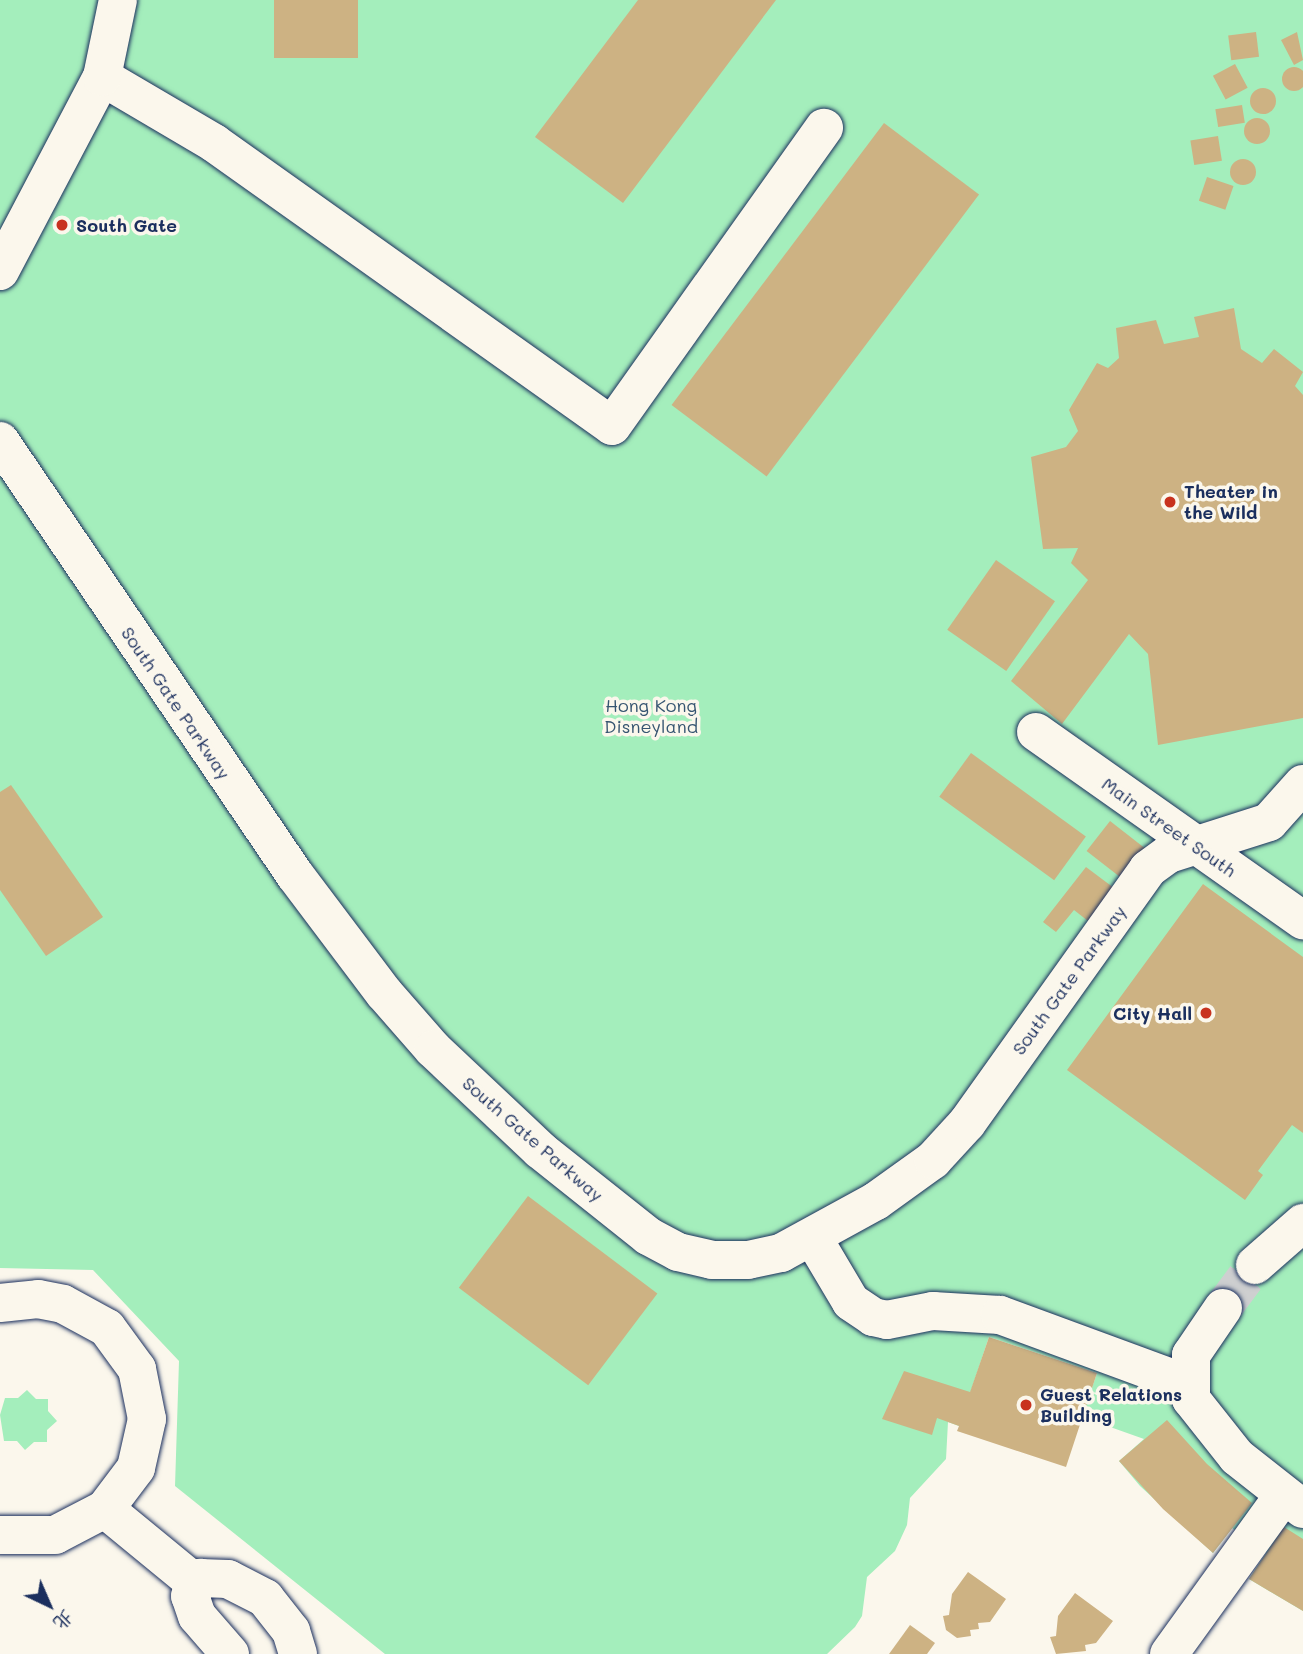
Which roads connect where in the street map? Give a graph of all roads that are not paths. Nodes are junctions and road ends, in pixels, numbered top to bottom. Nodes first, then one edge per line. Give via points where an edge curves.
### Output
1 (118, 0) edge
2 (102, 77) junction
3 (824, 128) dead end
4 (5, 251) edge
5 (0, 441) edge
6 (1037, 732) dead end
7 (1303, 784) edge
8 (1194, 845) junction
9 (1303, 920) edge
10 (1303, 1223) edge
11 (813, 1238) junction
12 (1255, 1265) tunnel mouth
13 (0, 1303) edge
14 (1223, 1308) tunnel mouth
15 (1188, 1384) junction
16 (1293, 1502) edge
17 (105, 1509) junction
18 (0, 1535) edge
19 (195, 1583) junction
20 (230, 1654) edge
21 (298, 1654) edge
22 (1169, 1654) edge

1 - 2 street
2 - 3 street via 214,143 612,426
2 - 4 street
5 - 11 street, South Gate Parkway via 337,936 424,1040 485,1101 648,1236 678,1252 712,1260 747,1260 781,1253
6 - 8 street, Main Street South
7 - 8 street, South Gate Parkway via 1269,822
8 - 9 street, Main Street South
8 - 11 street, South Gate Parkway via 1169,854 1148,869 967,1122 933,1160
10 - 12 street
11 - 15 street via 851,1301 873,1317 966,1311 1000,1315
13 - 17 street via 38,1299 86,1314 116,1338 137,1369 145,1394 144,1444 136,1468
14 - 15 street via 1197,1343
15 - 16 street via 1198,1413 1217,1436
16 - 22 street
17 - 18 street via 55,1535
17 - 19 street
19 - 20 street via 190,1596 197,1616
19 - 21 street via 207,1576 228,1579 265,1598 291,1631

